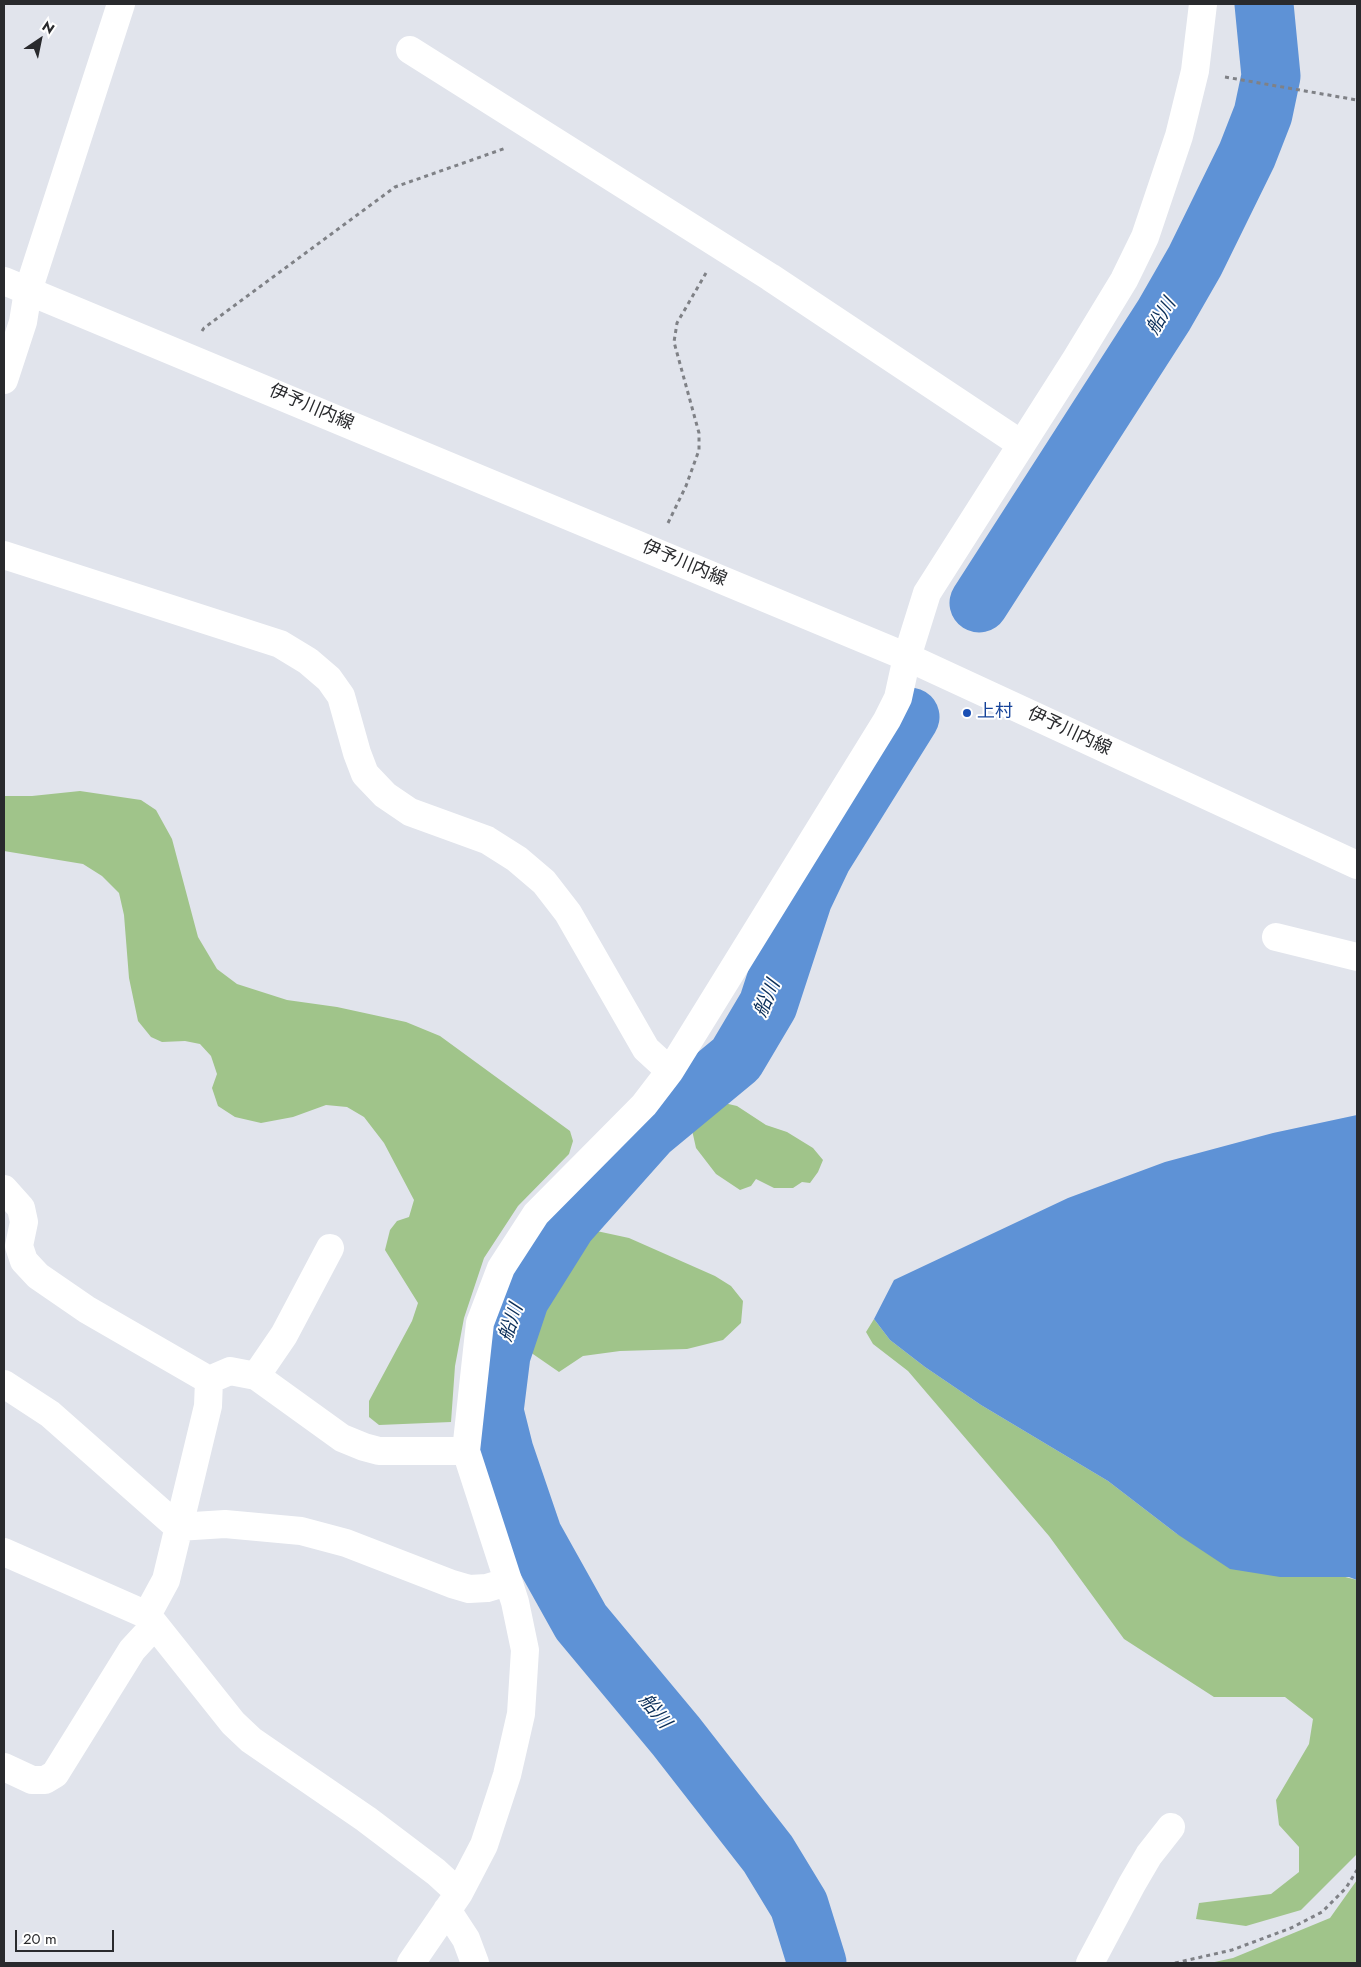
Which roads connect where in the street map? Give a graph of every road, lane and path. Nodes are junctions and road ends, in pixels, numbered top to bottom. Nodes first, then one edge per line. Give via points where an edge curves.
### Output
1 (121, 4) edge
2 (1203, 4) edge
3 (410, 50) dead end
4 (1195, 71) junction
5 (1357, 100) edge
6 (548, 136) junction
7 (723, 247) junction
8 (16, 286) edge
9 (189, 358) junction
10 (4, 380) edge
11 (1021, 444) junction
12 (653, 551) junction
13 (4, 555) edge
14 (907, 657) junction
15 (1357, 865) edge
16 (1276, 937) dead end
17 (1357, 957) edge
18 (670, 1072) junction
19 (4, 1189) edge
20 (330, 1248) dead end
21 (256, 1376) junction
22 (209, 1380) junction
23 (4, 1384) edge
24 (466, 1451) junction
25 (178, 1527) junction
26 (4, 1552) edge
27 (507, 1582) junction
28 (151, 1620) junction
29 (4, 1767) edge
30 (1171, 1827) dead end
31 (1357, 1870) edge
32 (453, 1901) junction
33 (411, 1963) edge
34 (475, 1963) edge
35 (1090, 1963) edge
36 (1175, 1963) edge

1 - 8 street
2 - 4 street
3 - 6 street
4 - 5 path
4 - 11 street via 1179,136 1146,237 1124,280
6 - 7 street
6 - 9 path via 485,154 395,187 204,328
7 - 11 street
7 - 12 path via 677,323 674,342 699,433 699,450 686,486
8 - 9 street, 伊予川内線
8 - 10 street via 22,322
9 - 12 street, 伊予川内線
11 - 14 street via 927,593
12 - 14 street, 伊予川内線
13 - 18 street via 280,644 308,661 329,679 341,696 366,774 385,795 410,812 486,840 517,859 544,882 568,913 646,1049
14 - 15 street, 伊予川内線
14 - 18 street via 898,698 887,720
16 - 17 street
18 - 24 street via 644,1105 536,1214 500,1268 480,1323
19 - 22 street via 21,1208 24,1222 19,1246 24,1261 38,1276 86,1309
20 - 21 street via 284,1334
21 - 22 street via 230,1371
21 - 24 street via 342,1438 364,1447 379,1451
22 - 25 street via 208,1406
23 - 25 street via 50,1414
24 - 27 street
25 - 27 street via 225,1524 301,1530 346,1543 469,1589
25 - 28 street via 166,1580
26 - 28 street
27 - 32 street via 526,1650 521,1714 507,1775 484,1844
28 - 29 street via 55,1774 45,1780 32,1780
28 - 32 street via 233,1723 251,1740 436,1872
30 - 35 street via 1149,1855
31 - 36 path via 1346,1888 1322,1912 1291,1928 1232,1950
32 - 33 street
32 - 34 street

